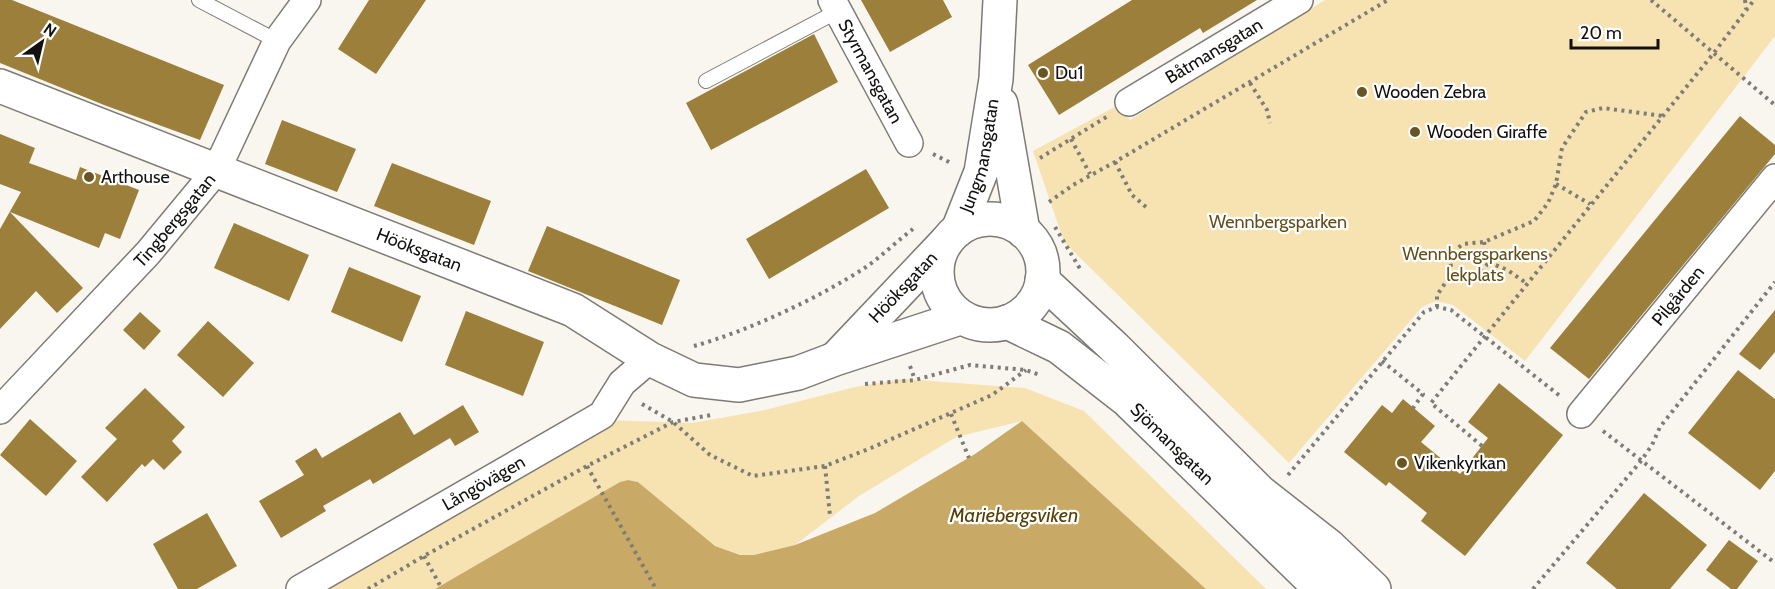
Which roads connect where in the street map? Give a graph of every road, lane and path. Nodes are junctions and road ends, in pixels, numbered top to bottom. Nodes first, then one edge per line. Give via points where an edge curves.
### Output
1 (200, 0) edge
2 (307, 0) edge
3 (1299, 0) edge
4 (1388, 0) edge
5 (1651, 0) edge
6 (1745, 0) edge
7 (1754, 0) edge
8 (1003, 2) edge
9 (835, 5) edge
10 (1746, 10) junction
11 (277, 41) junction
12 (1713, 54) junction
13 (996, 79) junction
14 (706, 81) dead end
15 (1250, 83) junction
16 (0, 86) edge
17 (1129, 102) joint
18 (1775, 105) edge
19 (1663, 116) junction
20 (1270, 123) dead end
21 (1071, 139) junction
22 (909, 143) dead end
23 (1035, 161) dead end
24 (1115, 162) junction
25 (216, 171) junction
26 (1090, 174) junction
27 (1775, 178) edge
28 (1556, 184) junction
29 (1590, 204) junction
30 (1146, 207) dead end
31 (1033, 219) junction
32 (919, 224) dead end
33 (952, 235) junction
34 (1484, 242) junction
35 (1489, 262) junction
36 (1452, 273) junction
37 (1042, 280) junction
38 (1775, 282) edge
39 (1526, 284) junction
40 (1437, 307) junction
41 (960, 318) junction
42 (1007, 322) junction
43 (1484, 335) junction
44 (650, 359) junction
45 (835, 359) junction
46 (1382, 361) junction
47 (1026, 370) junction
48 (1047, 378) dead end
49 (857, 384) dead end
50 (1413, 408) dead end
51 (0, 410) edge
52 (715, 414) dead end
53 (951, 414) junction
54 (1581, 414) junction
55 (673, 422) junction
56 (1482, 446) dead end
57 (969, 458) dead end
58 (1641, 461) junction
59 (587, 466) junction
60 (825, 466) junction
61 (1273, 485) junction
62 (830, 516) dead end
63 (424, 556) junction
64 (1775, 563) edge
65 (300, 589) edge
66 (368, 589) edge
67 (442, 589) edge
68 (656, 589) edge
69 (1321, 589) edge
70 (1346, 589) edge
71 (1374, 589) edge
72 (1533, 589) edge

1 - 11 lane
2 - 11 street, Tingbergsgatan
3 - 17 street, Båtmansgatan
4 - 15 path
5 - 12 path
6 - 10 path
7 - 10 path
8 - 13 street, Jungmansgatan
9 - 14 lane
9 - 22 street, Styrmansgatan
10 - 12 path
11 - 25 street, Tingbergsgatan
12 - 18 path
12 - 19 path
13 - 31 street, Jungmansgatan
13 - 33 street, Jungmansgatan via 981,172
15 - 20 path via 1267,110
15 - 24 path
16 - 25 street, Hööksgatan
17 - 21 path
19 - 28 path via 1603,108 1586,112 1562,148
19 - 29 path
21 - 23 path
21 - 26 path
24 - 26 path
24 - 30 path via 1132,195
25 - 44 street, Hööksgatan via 573,310
25 - 51 street, Tingbergsgatan via 148,253
26 - 31 path
27 - 54 street, Pilgården
28 - 29 path
28 - 34 path via 1534,221
29 - 39 path
31 - 33 street via 1011,224 984,219
31 - 37 street
32 - 44 path via 866,267 812,297 726,337
33 - 41 street via 940,254 937,269 946,301
33 - 45 street, Hööksgatan
34 - 35 path
34 - 36 path via 1463,244 1455,250 1450,260
35 - 36 path via 1481,273 1468,277
35 - 39 path
36 - 40 path via 1437,295
37 - 42 street via 1031,306
37 - 61 street, Sjömansgatan
38 - 58 path via 1660,427
39 - 43 path
40 - 43 path via 1451,310
40 - 46 path via 1424,312
41 - 42 street via 981,324
41 - 45 street, Hööksgatan
42 - 69 street, Sjömansgatan via 1059,347 1127,400
43 - 54 path
43 - 56 path via 1431,403
44 - 45 street, Hööksgatan via 694,380 739,385 798,374
44 - 65 street, Långövägen via 622,383 602,415
46 - 50 path via 1423,394
46 - 61 path
47 - 48 path
47 - 49 path via 970,365 915,380
47 - 53 path via 992,395
52 - 55 path
53 - 57 path
53 - 60 path
54 - 58 path
55 - 59 path
55 - 60 path via 710,455 753,476
58 - 64 path
58 - 72 path
59 - 63 path
59 - 68 path
60 - 62 path
61 - 70 lane, Sjömansgatan via 1317,562
61 - 71 street, Sjömansgatan
63 - 66 path
63 - 67 path

